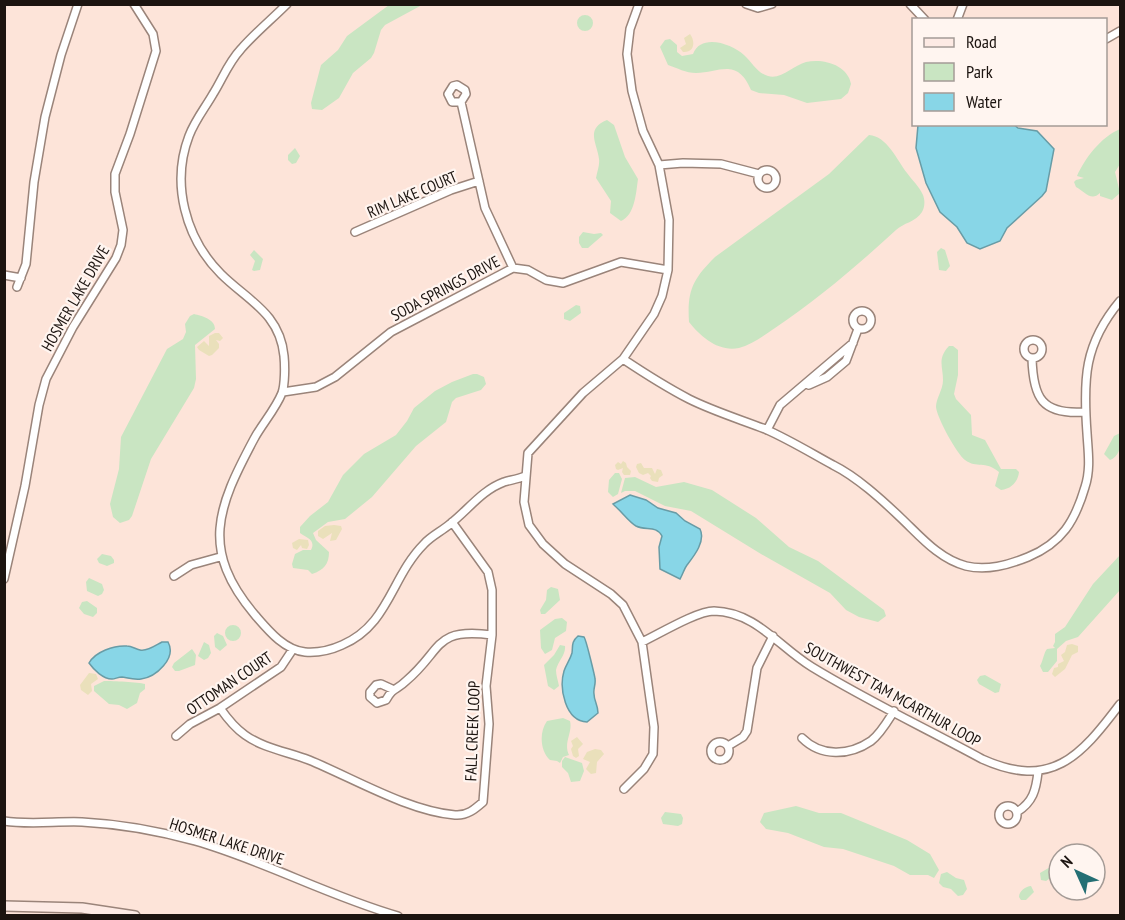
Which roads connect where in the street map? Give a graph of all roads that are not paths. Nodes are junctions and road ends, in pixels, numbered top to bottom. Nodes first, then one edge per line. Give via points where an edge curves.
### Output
1 (78, 4) edge
2 (134, 4) edge
3 (287, 4) edge
4 (639, 4) edge
5 (746, 4) edge
6 (772, 4) edge
7 (910, 4) edge
8 (923, 18) edge
9 (461, 102) dead end
10 (659, 165) junction
11 (759, 174) dead end
12 (479, 181) junction
13 (355, 232) dead end
14 (513, 268) junction
15 (668, 270) junction
16 (4, 275) edge
17 (21, 278) junction
18 (17, 288) dead end
19 (1120, 301) edge
20 (858, 329) dead end
21 (1032, 358) dead end
22 (622, 359) junction
23 (283, 392) junction
24 (1085, 412) junction
25 (767, 430) junction
26 (525, 476) junction
27 (452, 522) junction
28 (220, 558) junction
29 (174, 576) dead end
30 (4, 579) edge
31 (492, 636) junction
32 (773, 636) junction
33 (642, 642) junction
34 (292, 649) junction
35 (392, 689) dead end
36 (1120, 704) edge
37 (220, 708) junction
38 (894, 711) junction
39 (176, 736) dead end
40 (802, 738) dead end
41 (728, 746) dead end
42 (1038, 772) junction
43 (624, 789) dead end
44 (1017, 812) dead end
45 (4, 821) edge
46 (4, 906) edge
47 (81, 912) edge
48 (135, 915) edge
49 (398, 915) edge

1 - 17 street via 45,117
2 - 30 street, HOSMER LAKE DRIVE via 153,34 156,51 115,174 123,230 121,245 46,379
3 - 23 street via 241,49 223,73 189,136 181,173 185,212 203,252 223,277 252,299 271,321 284,355
4 - 10 street via 630,29 628,63 643,131
5 - 6 street via 758,8
7 - 8 street
9 - 12 street
10 - 11 street via 721,164
10 - 15 street via 669,220
12 - 13 street, RIM LAKE COURT
12 - 14 street via 485,208
14 - 15 street, SODA SPRINGS DRIVE via 563,283 621,262
14 - 23 street, SODA SPRINGS DRIVE via 391,332 335,377 315,387
15 - 22 street via 654,314
16 - 17 street
17 - 18 street
19 - 24 street via 1088,359
20 - 25 street via 853,343 780,405
21 - 24 street via 1033,380 1041,399 1059,411
22 - 25 street via 690,399
22 - 26 street via 583,393 528,453
23 - 28 street via 227,495 220,526
24 - 25 street via 1089,472 1068,527 1045,550 993,568 966,566 946,558 837,466
26 - 27 street via 503,482 475,500
26 - 33 street via 524,502 529,525 565,564 623,605
27 - 31 street, FALL CREEK LOOP via 488,572
27 - 34 street via 424,543 400,576 382,612 354,640 321,652
28 - 29 street via 191,565
28 - 34 street via 232,585 249,608
31 - 35 street via 453,635 405,683
31 - 37 street, FALL CREEK LOOP via 486,686 489,724 483,802 472,812 457,816 421,807 266,746 246,736
32 - 33 street, SOUTHWEST TAM MCARTHUR LOOP via 741,617 712,611 697,614
32 - 38 street, SOUTHWEST TAM MCARTHUR LOOP via 810,666
32 - 41 street via 757,668 747,731
33 - 43 street via 654,727 652,754 644,769
34 - 37 street, OTTOMAN COURT via 281,668
36 - 42 street, SOUTHWEST TAM MCARTHUR LOOP via 1072,758
37 - 39 street, OTTOMAN COURT
38 - 40 street via 872,740 849,751 818,750
38 - 42 street, SOUTHWEST TAM MCARTHUR LOOP via 1001,768
42 - 44 street via 1032,800
45 - 49 street, HOSMER LAKE DRIVE via 86,822 195,841 359,904
46 - 47 street
47 - 48 street

